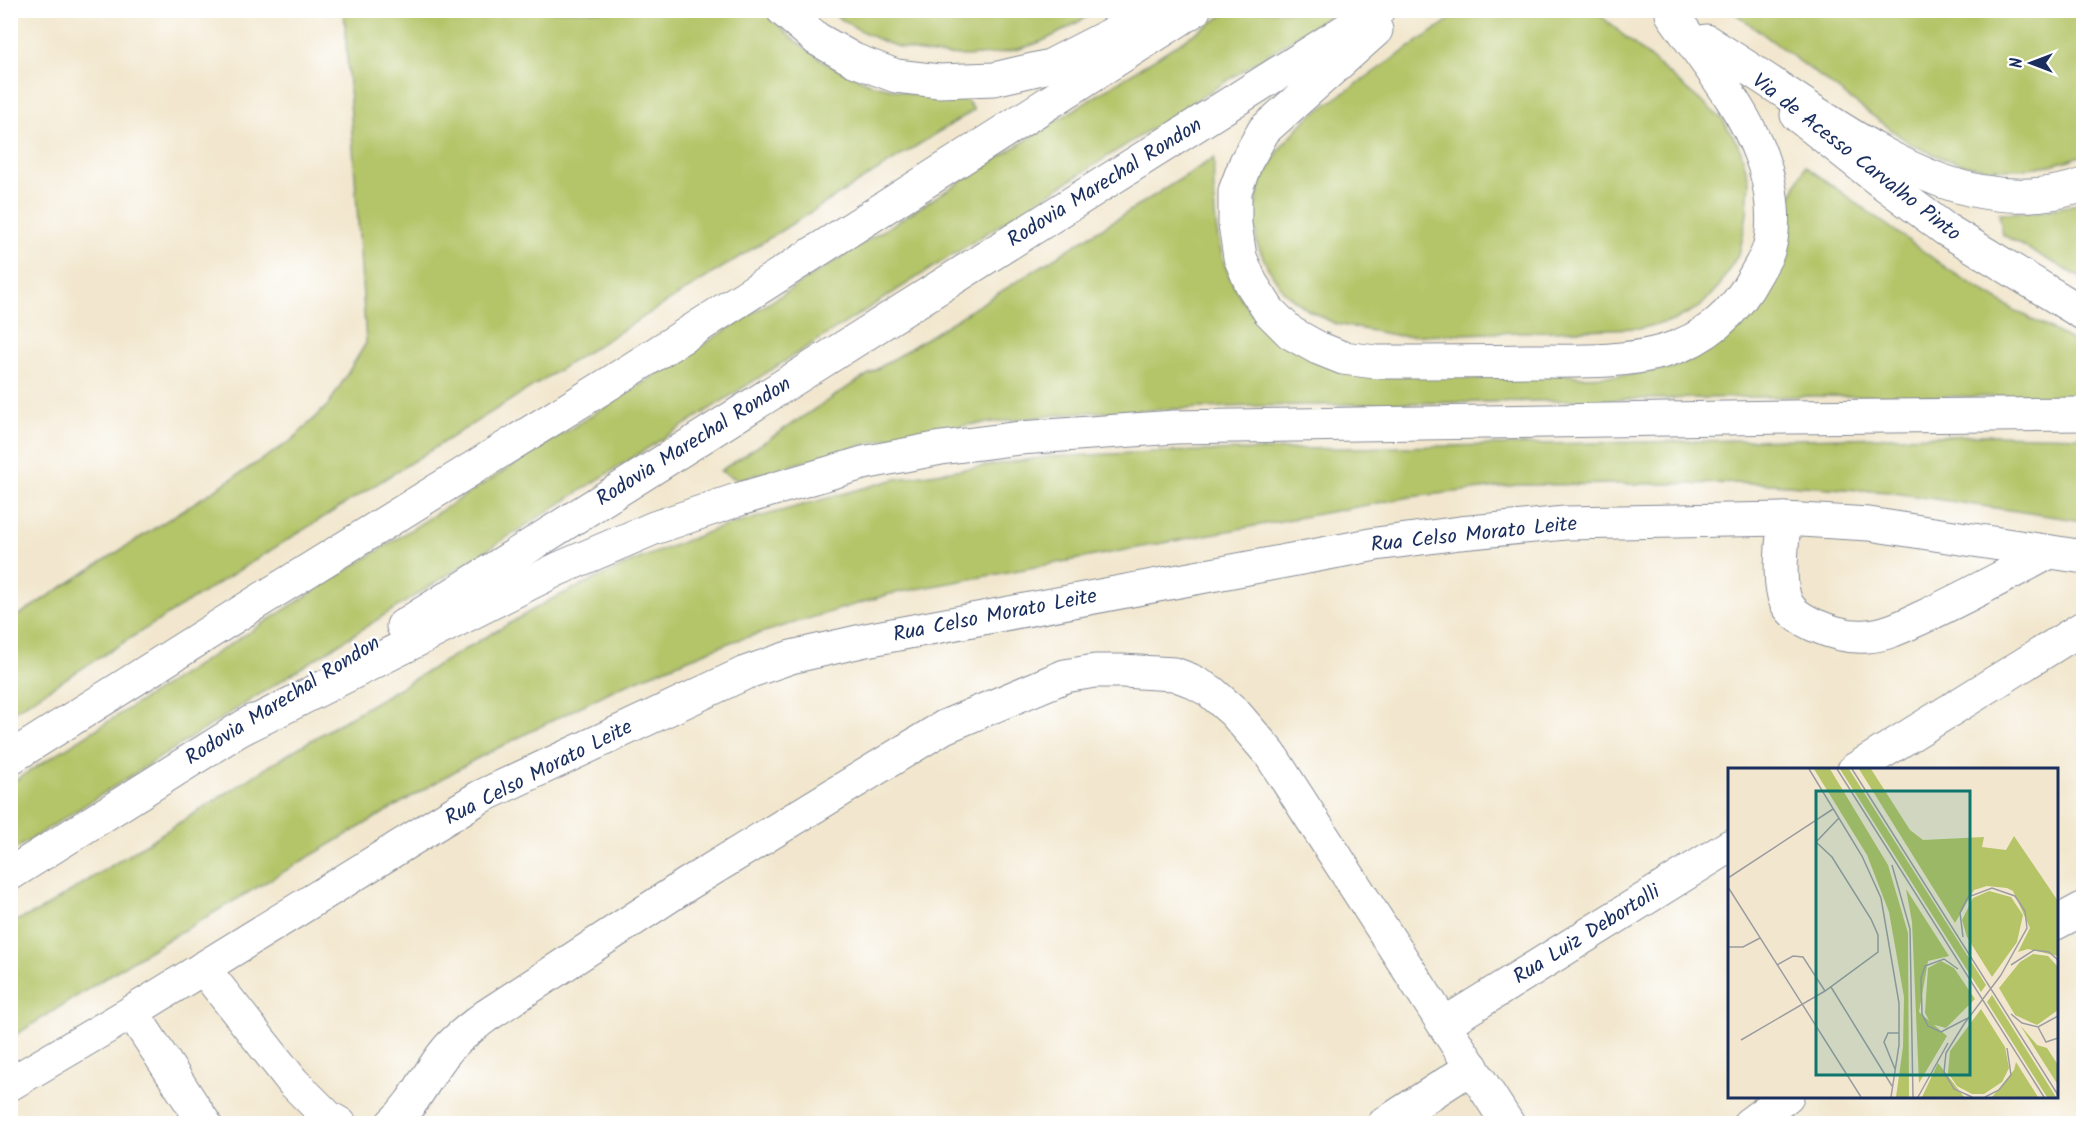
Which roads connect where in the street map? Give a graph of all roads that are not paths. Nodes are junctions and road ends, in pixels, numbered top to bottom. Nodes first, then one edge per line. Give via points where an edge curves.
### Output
1 (783, 10) edge
2 (1159, 10) edge
3 (1194, 10) edge
4 (1378, 10) edge
5 (1398, 10) edge
6 (1669, 12) edge
7 (1706, 41) junction
8 (2084, 185) edge
9 (2084, 314) edge
10 (2084, 414) edge
11 (1784, 519) junction
12 (2050, 552) junction
13 (2084, 557) edge
14 (2084, 627) edge
15 (235, 732) junction
16 (10, 759) edge
17 (1857, 768) edge
18 (1728, 847) edge
19 (10, 873) edge
20 (2084, 908) edge
21 (2058, 922) edge
22 (203, 968) junction
23 (132, 1012) junction
24 (1444, 1024) junction
25 (1472, 1067) junction
26 (10, 1084) edge
27 (1784, 1098) edge
28 (205, 1124) edge
29 (340, 1124) edge
30 (392, 1124) edge
31 (1384, 1124) edge
32 (1508, 1124) edge
33 (1749, 1124) edge

1 - 2 main road via 817,39 854,60 896,75 939,81 994,79 1050,66
3 - 16 main road
4 - 15 main road, Rodovia Marechal Rondon
5 - 6 main road via 1264,130 1235,191 1240,257 1269,311 1291,333 1318,348 1343,358 1376,362 1600,361 1643,357 1692,341 1734,308 1768,252 1773,214 1762,157 1745,120
6 - 7 main road, Via de Acesso Carvalho Pinto
7 - 8 main road via 1845,132 1930,178 1972,190 2020,196 2067,191
7 - 9 main road, Via de Acesso Carvalho Pinto via 1945,229
10 - 15 main road via 1175,427 941,448 863,463 654,528 558,569
11 - 12 main road, Rua Celso Morato Leite via 1869,524
11 - 12 main road via 1782,584 1786,602 1805,621 1847,636 1893,631
11 - 22 main road, Rua Celso Morato Leite via 1565,523 1376,544 791,657 745,673 480,797
12 - 13 main road, Rua Celso Morato Leite
14 - 17 main road
15 - 19 main road, Rodovia Marechal Rondon
18 - 24 main road, Rua Luiz Debortolli
20 - 21 main road
22 - 23 main road, Rua Celso Morato Leite
22 - 29 main road via 293,1082
23 - 26 main road, Rua Celso Morato Leite
23 - 28 main road
24 - 25 main road
24 - 30 main road via 1270,754 1234,712 1210,691 1173,674 1095,671 1065,676 944,727 676,891 464,1033
25 - 31 main road
25 - 32 main road
27 - 33 main road

